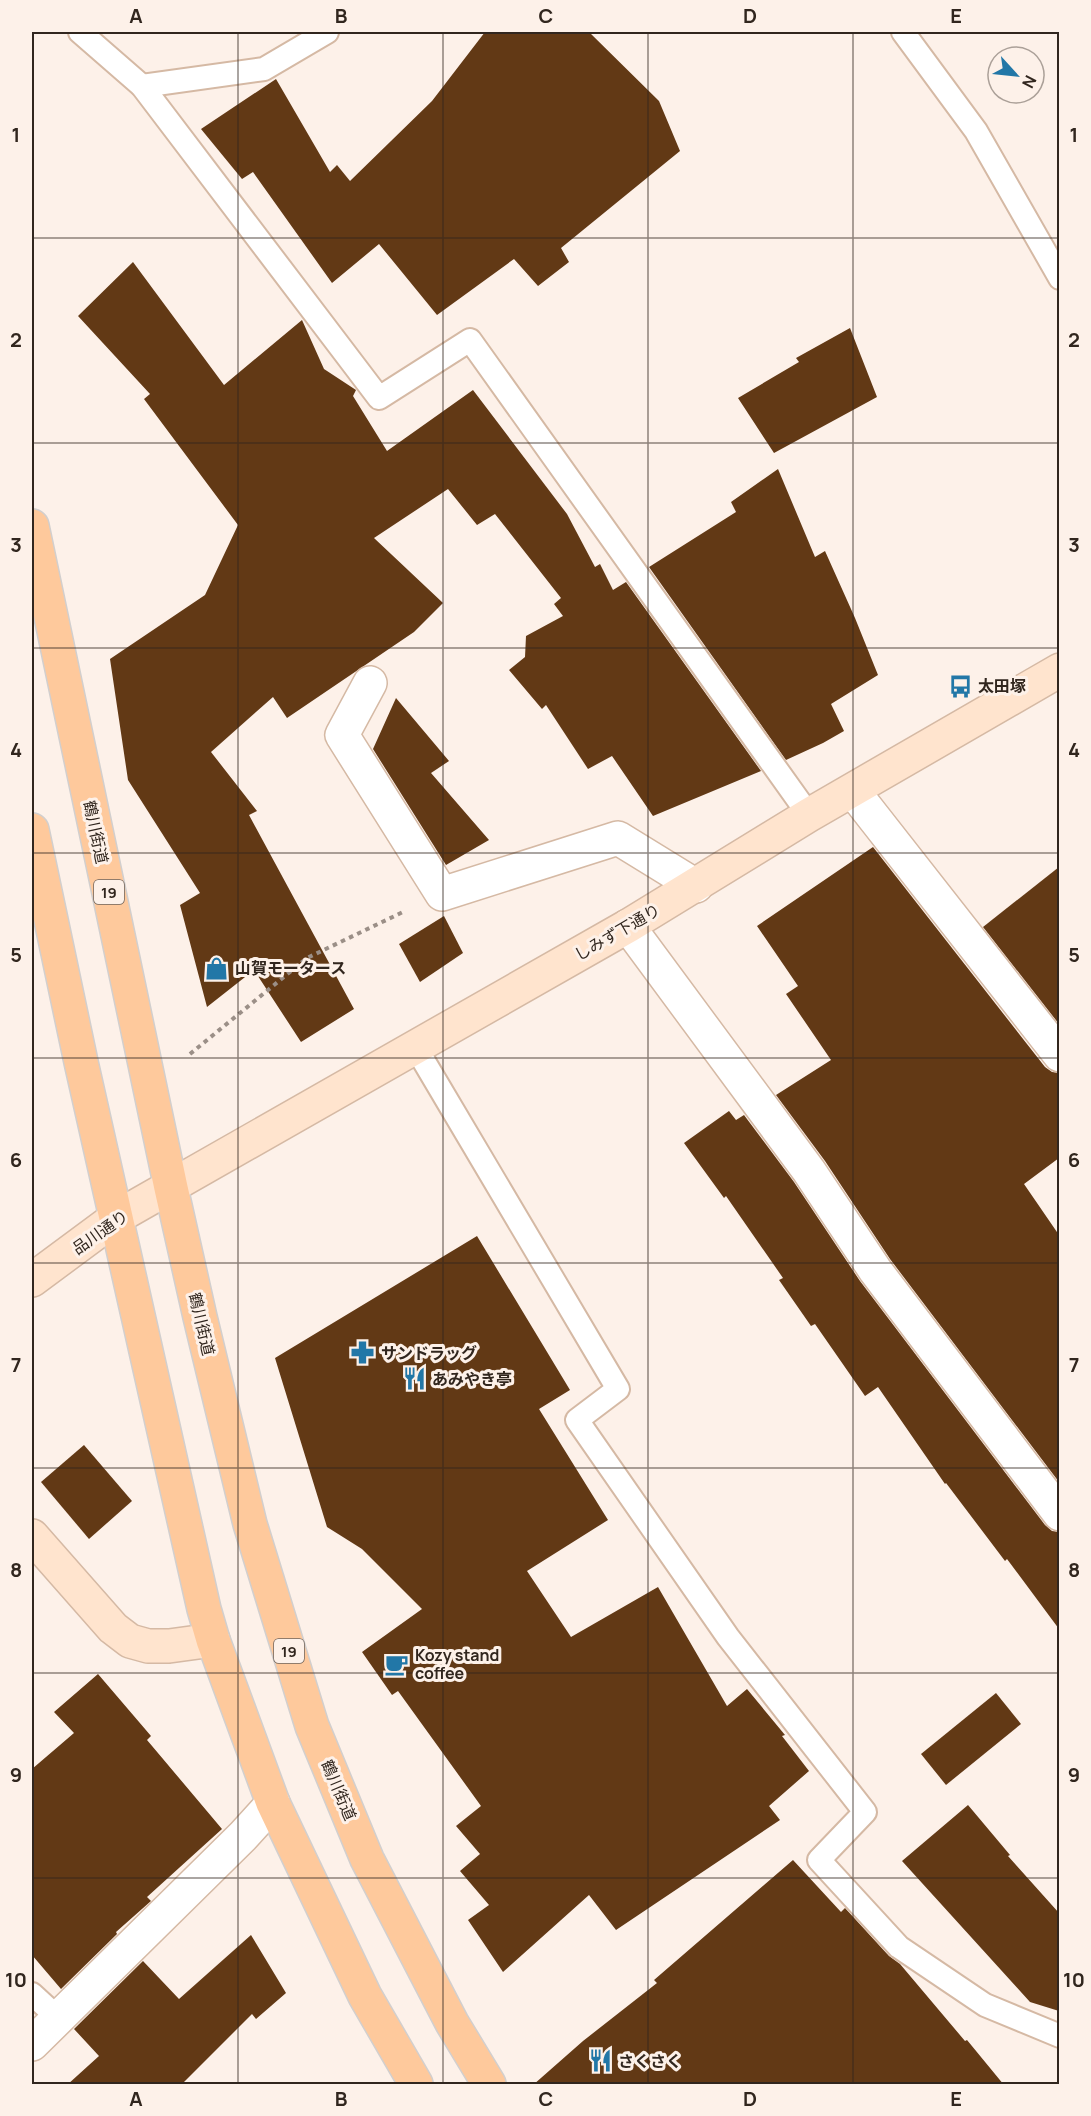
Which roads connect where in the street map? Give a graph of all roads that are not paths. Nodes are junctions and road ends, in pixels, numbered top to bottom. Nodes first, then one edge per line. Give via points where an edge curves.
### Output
1 (80, 32) edge
2 (327, 32) edge
3 (903, 32) edge
4 (142, 86) junction
5 (1059, 278) edge
6 (32, 525) edge
7 (1059, 670) edge
8 (370, 682) dead end
9 (853, 791) junction
10 (809, 815) junction
11 (32, 830) edge
12 (696, 886) junction
13 (628, 926) junction
14 (416, 1048) junction
15 (1059, 1054) edge
16 (171, 1188) junction
17 (117, 1217) junction
18 (32, 1280) edge
19 (1059, 1514) edge
20 (32, 1536) edge
21 (213, 1640) junction
22 (273, 1803) junction
23 (32, 1994) edge
24 (57, 2017) junction
25 (1059, 2036) edge
26 (32, 2044) edge
27 (416, 2085) edge
28 (489, 2085) edge

1 - 4 lane
2 - 4 lane via 264,69
3 - 5 lane via 976,131
4 - 10 lane via 379,398 471,340
6 - 16 main road, 鶴川街道 / 19
7 - 9 street, しみず下通り
8 - 12 street via 342,735 442,894 618,838
9 - 10 street, しみず下通り
9 - 15 street
10 - 12 street, しみず下通り
11 - 17 main road
12 - 13 street, しみず下通り
13 - 14 street, しみず下通り
13 - 19 street via 809,1172 875,1270
14 - 16 street, しみず下通り
14 - 25 lane via 618,1389 577,1420 728,1637 865,1812 819,1860 899,1947 985,2005
16 - 17 street, 品川通り
16 - 28 main road, 鶴川街道 / 19 via 250,1524 312,1726 395,1916
17 - 18 street, 品川通り
17 - 21 main road
20 - 21 street via 113,1628 130,1641 169,1646
21 - 22 main road
22 - 24 street
22 - 27 main road via 365,1996
23 - 24 lane
24 - 26 street

